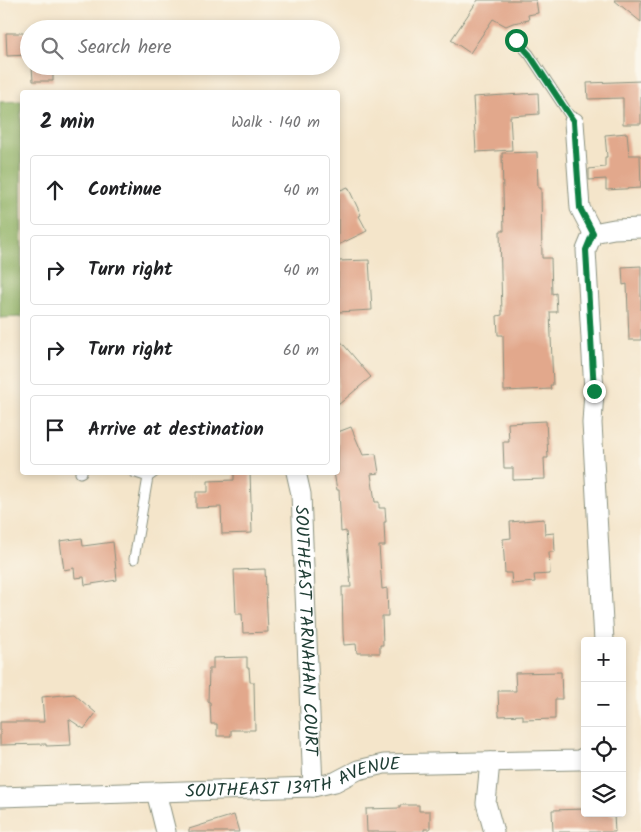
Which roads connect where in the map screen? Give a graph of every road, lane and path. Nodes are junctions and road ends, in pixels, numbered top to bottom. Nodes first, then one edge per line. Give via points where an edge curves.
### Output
1 (516, 40) dead end
2 (574, 122) joint
3 (641, 228) edge
4 (593, 233) junction
5 (152, 475) edge
6 (297, 475) edge
7 (134, 559) dead end
8 (604, 637) edge
9 (581, 759) edge
10 (490, 762) junction
11 (313, 787) junction
12 (156, 792) junction
13 (0, 797) edge
14 (166, 832) edge
15 (494, 832) edge

1 - 2 lane via 529,54
2 - 4 street via 580,208
3 - 4 street
4 - 8 street via 586,250
5 - 7 lane
6 - 11 street, SOUTHEAST TARNAHAN COURT via 301,494
9 - 10 street, SOUTHEAST 139TH AVENUE
10 - 11 street, SOUTHEAST 139TH AVENUE via 384,764
10 - 15 street via 486,803
11 - 12 street, SOUTHEAST 139TH AVENUE
12 - 13 street, SOUTHEAST 139TH AVENUE
12 - 14 street

